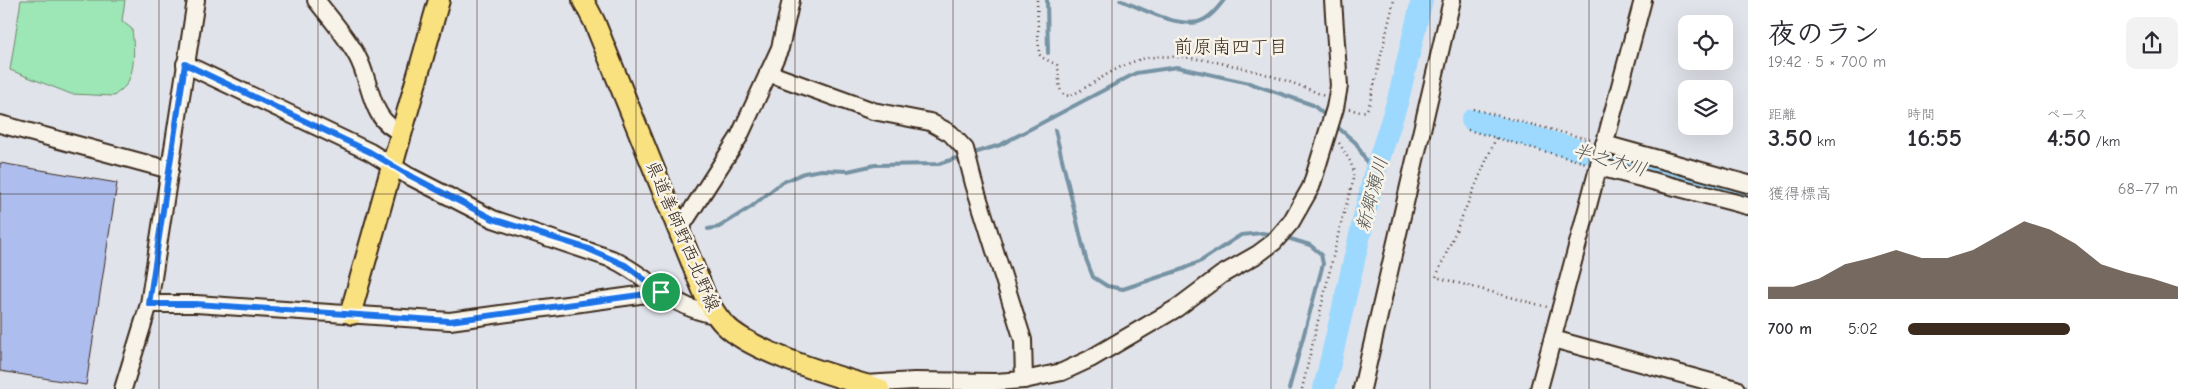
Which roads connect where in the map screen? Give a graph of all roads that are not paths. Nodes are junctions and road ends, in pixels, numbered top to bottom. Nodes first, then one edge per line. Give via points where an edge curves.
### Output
1 (196, 0) edge
2 (316, 0) edge
3 (439, 0) edge
4 (583, 0) edge
5 (791, 0) edge
6 (1333, 0) edge
7 (1452, 0) edge
8 (1643, 0) edge
9 (185, 64) junction
10 (768, 73) junction
11 (0, 124) edge
12 (402, 132) junction
13 (1604, 144) junction
14 (392, 166) junction
15 (1599, 167) junction
16 (170, 170) junction
17 (1748, 184) edge
18 (1748, 206) edge
19 (680, 233) junction
20 (661, 292) junction
21 (149, 304) junction
22 (352, 314) junction
23 (716, 315) junction
24 (1553, 339) junction
25 (1024, 380) junction
26 (994, 386) edge
27 (867, 387) edge
28 (123, 389) edge
29 (1362, 389) edge
30 (1539, 389) edge
31 (1736, 389) edge

1 - 9 street
2 - 12 street via 358,57 379,114 392,129
3 - 12 main road
4 - 19 main road, 県道善師野西北野線
5 - 10 street via 780,48
6 - 25 street via 1339,86 1336,105 1311,187 1278,238 1176,308 1090,359 1062,372
7 - 29 street
8 - 13 street
9 - 14 street via 328,131
9 - 16 street
10 - 19 street via 739,138
10 - 25 street via 873,112 930,122 950,133 965,149 1023,340
11 - 16 street
12 - 14 main road
13 - 15 street
13 - 17 street
14 - 20 street via 493,219 586,248 625,265
14 - 22 main road
15 - 18 street
15 - 24 street
16 - 21 street
19 - 23 main road, 県道善師野西北野線
20 - 22 street via 450,321
20 - 23 street via 683,306
21 - 22 street
21 - 28 street
23 - 27 main road, 県道善師野西北野線 via 726,326 762,348
24 - 30 street
24 - 31 street
25 - 26 street
26 - 27 street via 914,381

